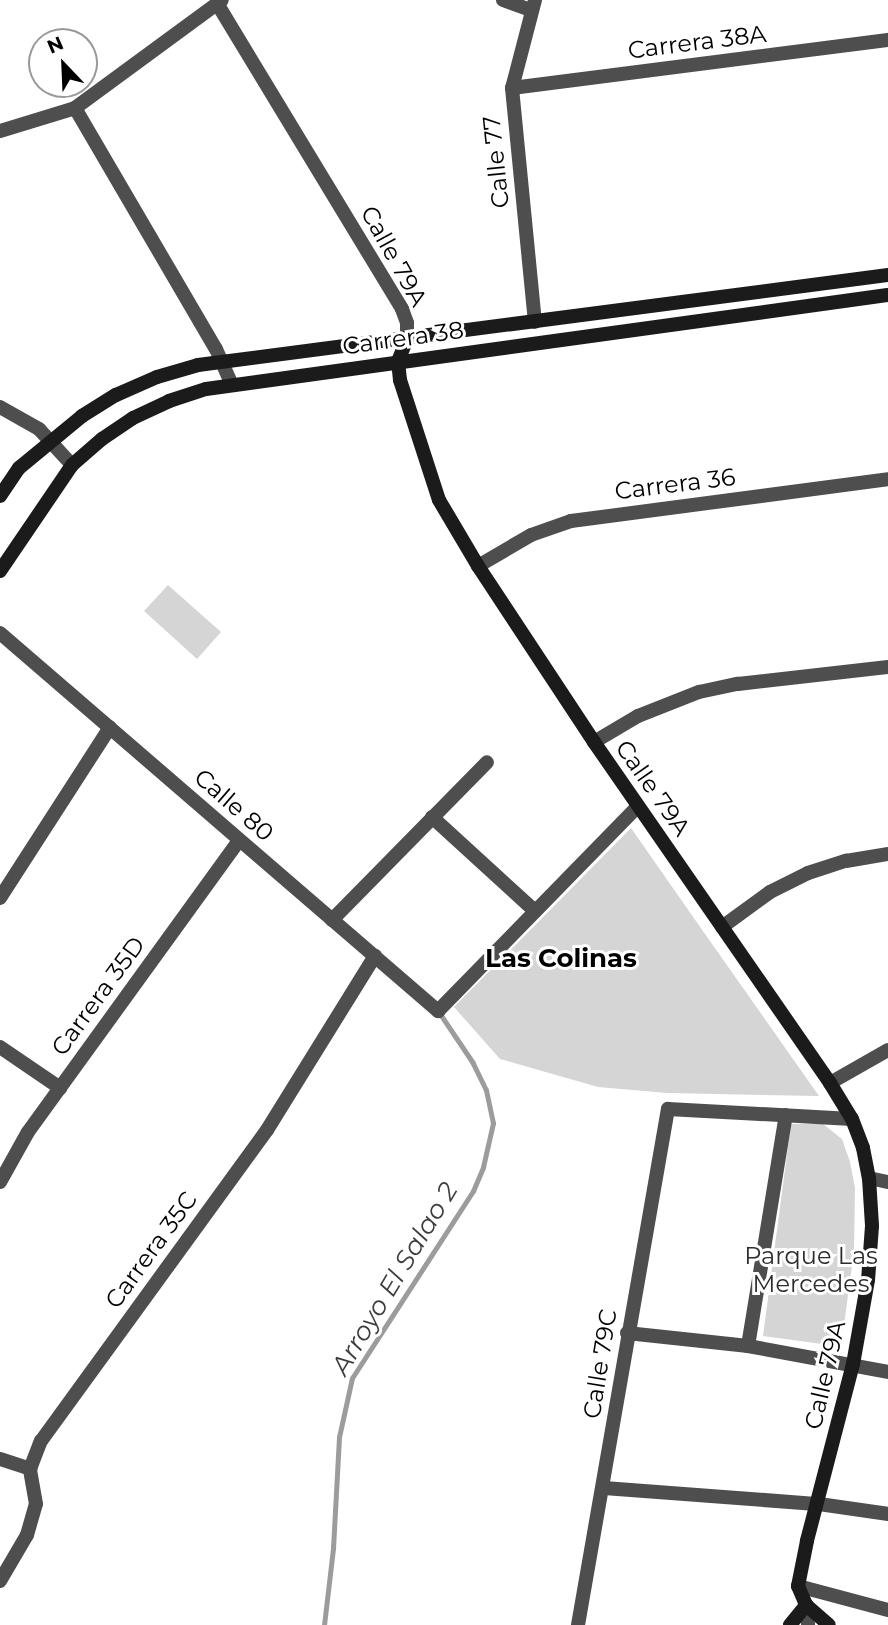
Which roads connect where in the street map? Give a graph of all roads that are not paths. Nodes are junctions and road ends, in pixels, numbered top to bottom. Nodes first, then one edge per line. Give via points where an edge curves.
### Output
1 (503, 0) edge
2 (220, 2) edge
3 (533, 5) edge
4 (888, 40) edge
5 (512, 88) junction
6 (75, 108) junction
7 (0, 131) edge
8 (888, 275) edge
9 (888, 295) edge
10 (535, 322) junction
11 (407, 339) junction
12 (221, 361) junction
13 (398, 361) junction
14 (232, 385) junction
15 (0, 407) edge
16 (50, 440) junction
17 (72, 465) junction
18 (888, 480) edge
19 (0, 496) edge
20 (478, 566) junction
21 (0, 571) edge
22 (0, 633) edge
23 (888, 667) edge
24 (110, 727) junction
25 (594, 742) junction
26 (486, 762) dead end
27 (638, 806) junction
28 (432, 817) junction
29 (239, 840) junction
30 (888, 854) edge
31 (0, 898) edge
32 (534, 911) junction
33 (332, 920) junction
34 (722, 927) junction
35 (374, 956) junction
36 (0, 1047) edge
37 (888, 1050) edge
38 (830, 1083) junction
39 (60, 1088) junction
40 (786, 1115) junction
41 (852, 1119) junction
42 (869, 1178) junction
43 (0, 1182) edge
44 (888, 1182) edge
45 (627, 1333) junction
46 (748, 1346) junction
47 (853, 1364) junction
48 (888, 1373) edge
49 (0, 1459) edge
50 (30, 1469) junction
51 (604, 1488) junction
52 (819, 1504) junction
53 (888, 1514) edge
54 (0, 1581) edge
55 (798, 1586) junction
56 (806, 1605) junction
57 (888, 1610) edge
58 (578, 1625) edge
59 (790, 1625) edge
60 (808, 1625) edge
61 (829, 1625) edge

1 - 3 street
2 - 6 street
2 - 11 street, Calle 79A via 402,309
3 - 5 street, Calle 77
4 - 5 street, Carrera 38A
5 - 10 street, Calle 77
6 - 7 street
6 - 12 street
8 - 10 main road, Carrera 38
9 - 13 main road, Carrera 38
10 - 11 main road, Carrera 38
11 - 12 main road, Carrera 38
11 - 13 main road, Calle 79A
12 - 14 street
12 - 16 main road, Carrera 38 via 157,377 116,395
13 - 14 main road, Carrera 38
13 - 20 main road, Calle 79A via 439,500
14 - 17 main road, Carrera 38 via 169,401 133,418
15 - 16 street
16 - 17 street
16 - 19 main road, Carrera 38 via 19,468
17 - 21 main road, Carrera 38
18 - 20 street, Carrera 36 via 571,521 531,535
20 - 25 main road, Calle 79A
22 - 24 street, Calle 80
23 - 25 street via 699,692 638,716
24 - 29 street, Calle 80
24 - 31 street
25 - 27 main road, Calle 79A
26 - 28 street
27 - 32 street
27 - 34 main road, Calle 79A
28 - 32 street
28 - 33 street
29 - 33 street, Calle 80
29 - 39 street, Carrera 35D
30 - 34 street via 808,873 770,892
32 - 35 street, Calle 80 via 438,1011
33 - 35 street, Calle 80
34 - 38 main road, Calle 79A
35 - 50 street, Carrera 35C via 267,1129 41,1441
36 - 39 street
37 - 38 street
38 - 41 main road, Calle 79A
39 - 43 street, Carrera 35D
40 - 41 street
40 - 45 street, Calle 79C via 668,1110
40 - 46 street
41 - 42 main road, Calle 79A
42 - 44 street
42 - 47 main road, Calle 79A via 869,1280
45 - 46 street
45 - 51 street, Calle 79C
46 - 47 street
47 - 48 street
47 - 52 main road, Calle 79A
49 - 50 street
50 - 54 street via 36,1504 27,1535
51 - 52 street
51 - 58 street, Calle 79C
52 - 53 street
52 - 55 main road, Calle 79A
55 - 56 main road
55 - 57 street
56 - 59 main road
56 - 60 street
56 - 61 main road

